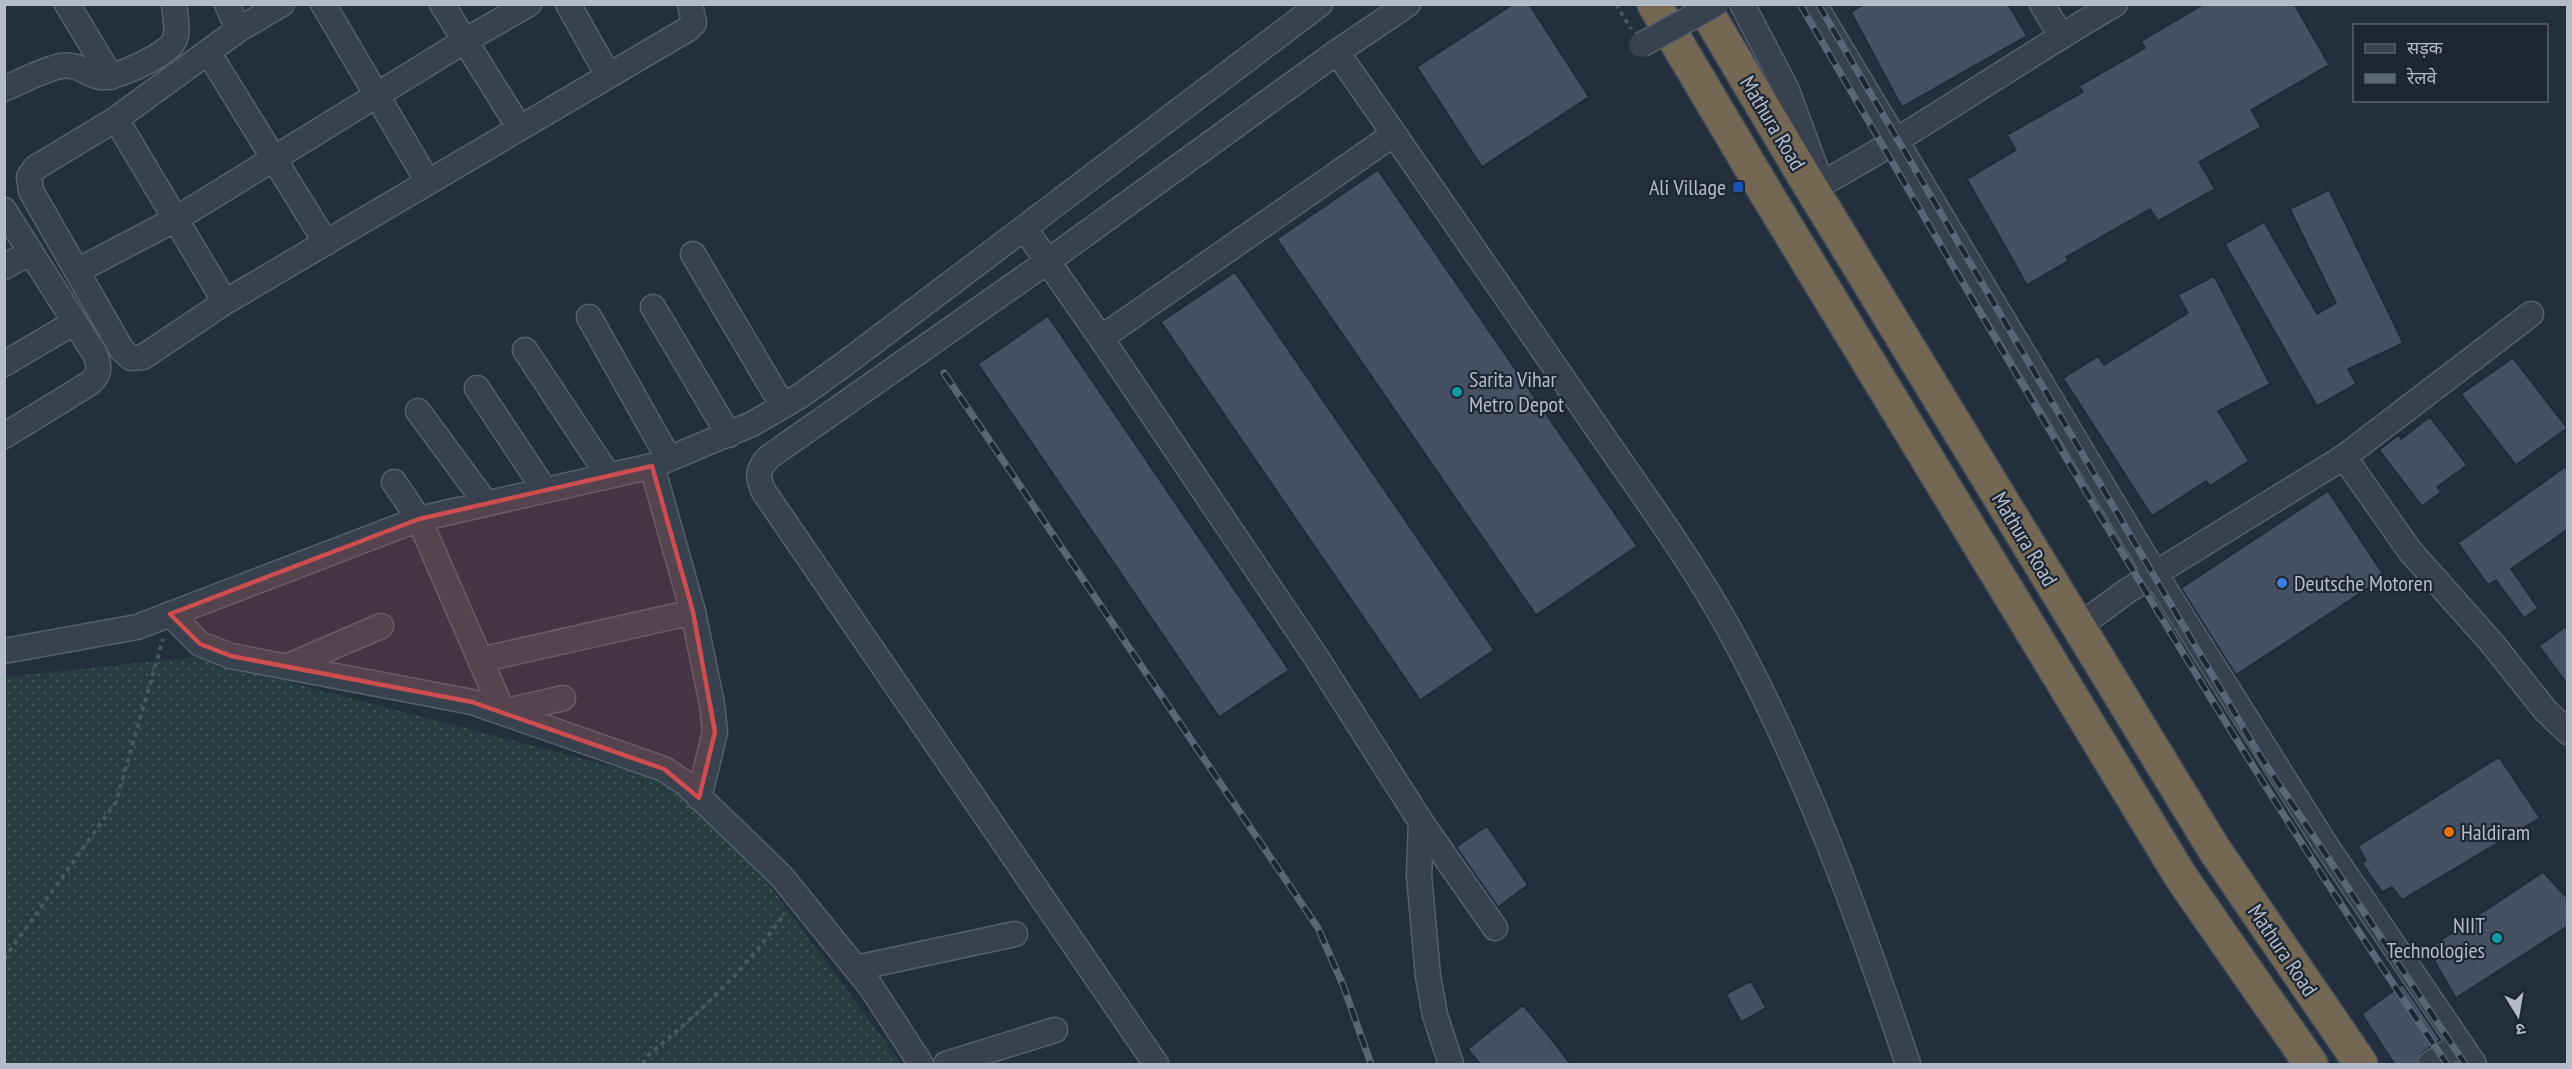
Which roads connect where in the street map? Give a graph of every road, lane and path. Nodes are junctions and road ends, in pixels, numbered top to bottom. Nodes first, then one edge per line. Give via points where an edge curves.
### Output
1 (67, 4) edge
2 (174, 4) edge
3 (228, 4) edge
4 (282, 4) edge
5 (323, 4) edge
6 (442, 4) edge
7 (529, 4) edge
8 (568, 4) edge
9 (690, 4) edge
10 (1320, 4) edge
11 (1408, 4) edge
12 (1616, 4) edge
13 (1654, 4) edge
14 (1702, 4) edge
15 (1716, 4) edge
16 (1742, 4) edge
17 (1814, 4) edge
18 (2042, 4) edge
19 (2115, 4) edge
20 (238, 30) junction
21 (2061, 36) junction
22 (466, 40) junction
23 (1641, 45) joint
24 (208, 52) junction
25 (1337, 52) junction
26 (608, 75) junction
27 (111, 77) junction
28 (4, 89) edge
29 (376, 96) junction
30 (116, 119) junction
31 (519, 128) junction
32 (1394, 134) junction
33 (1896, 141) junction
34 (274, 158) junction
35 (428, 182) junction
36 (1817, 187) junction
37 (6, 217) edge
38 (176, 219) junction
39 (1025, 229) junction
40 (326, 243) junction
41 (31, 252) junction
42 (693, 254) dead end
43 (1048, 261) junction
44 (4, 267) edge
45 (77, 271) junction
46 (225, 302) junction
47 (653, 307) dead end
48 (2531, 314) dead end
49 (589, 317) dead end
50 (75, 322) junction
51 (1101, 338) junction
52 (525, 350) dead end
53 (4, 364) edge
54 (477, 387) dead end
55 (783, 406) junction
56 (418, 411) dead end
57 (729, 435) junction
58 (4, 436) edge
59 (2344, 457) junction
60 (660, 462) junction
61 (608, 475) junction
62 (394, 482) dead end
63 (544, 489) junction
64 (485, 502) junction
65 (419, 519) junction
66 (2156, 575) junction
67 (693, 612) junction
68 (170, 614) junction
69 (381, 627) dead end
70 (2078, 627) junction
71 (4, 651) edge
72 (480, 660) junction
73 (286, 668) junction
74 (563, 698) dead end
75 (503, 712) junction
76 (2568, 732) edge
77 (699, 798) junction
78 (1421, 822) junction
79 (797, 895) junction
80 (1495, 928) dead end
81 (1015, 934) dead end
82 (4, 959) edge
83 (856, 968) junction
84 (1054, 1030) dead end
85 (2460, 1044) junction
86 (644, 1065) edge
87 (921, 1065) edge
88 (946, 1065) edge
89 (1156, 1065) edge
90 (1451, 1065) edge
91 (1908, 1065) edge
92 (2311, 1065) edge
93 (2361, 1065) edge
94 (2430, 1065) edge
95 (2474, 1065) edge

1 - 27 street
2 - 27 street via 176,30 170,47
3 - 20 street
4 - 20 street
5 - 29 street
6 - 22 street
7 - 22 street
8 - 26 street
9 - 26 street via 694,23 688,29
10 - 39 street
11 - 25 street
12 - 23 path
13 - 92 highway, Mathura Road via 2181,877
14 - 36 highway, Mathura Road
15 - 23 street, bridge
16 - 36 street via 1786,88
17 - 33 street
18 - 21 street
19 - 21 street
20 - 24 street
21 - 33 street
22 - 29 street
22 - 31 street
24 - 30 street
24 - 34 street
25 - 32 street
25 - 43 street
26 - 31 street
27 - 28 street via 72,65
29 - 34 street
29 - 35 street
30 - 38 street
30 - 45 street via 35,168 29,177 31,191
31 - 35 street
32 - 51 street
32 - 91 street via 1676,541 1728,627 1817,814
33 - 36 street
33 - 66 street
34 - 38 street
34 - 40 street
35 - 40 street
36 - 70 highway, Mathura Road via 1839,234
37 - 41 street
38 - 45 street
38 - 46 street
39 - 43 street
39 - 55 street
40 - 46 street
41 - 44 street
41 - 50 street
42 - 55 street
43 - 51 street
43 - 89 street via 768,457 758,473 764,492
45 - 46 street via 122,350 131,358 142,357
47 - 57 street
48 - 59 street
49 - 60 street
50 - 53 street
50 - 58 street via 95,354 99,366 96,377
51 - 78 street via 1316,657
52 - 61 street
54 - 63 street
55 - 57 street
56 - 64 street
57 - 60 street
59 - 66 street
59 - 76 street via 2410,551
60 - 61 street
60 - 67 street
61 - 63 street
62 - 65 street
63 - 64 street
64 - 65 street
65 - 68 street
65 - 72 street
66 - 70 street
66 - 85 street via 2325,844
67 - 72 street
67 - 77 street via 715,732
68 - 71 street via 137,627
68 - 73 street via 200,644 231,656
68 - 82 path via 116,802
69 - 73 street
70 - 93 highway, Mathura Road via 2214,849
72 - 75 street
73 - 75 street via 472,702
74 - 75 street
75 - 77 street via 664,769
77 - 79 street
78 - 80 street
78 - 90 street via 1419,875 1428,976
79 - 83 street
79 - 86 path via 761,946 721,992 645,1059
81 - 83 street
83 - 87 street
84 - 88 street
85 - 94 street
85 - 95 street

